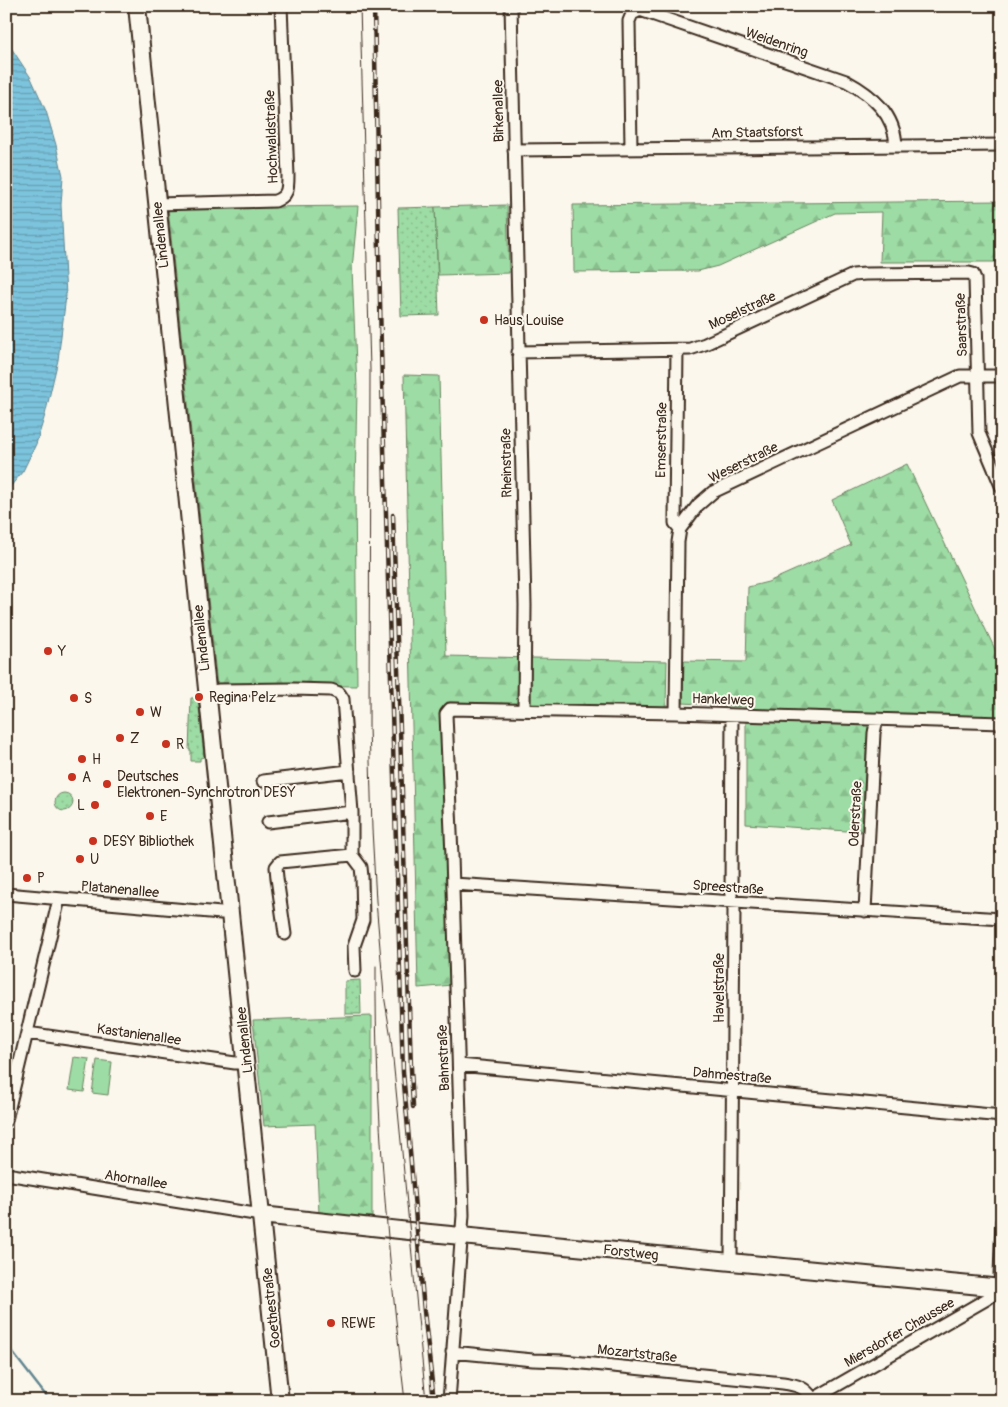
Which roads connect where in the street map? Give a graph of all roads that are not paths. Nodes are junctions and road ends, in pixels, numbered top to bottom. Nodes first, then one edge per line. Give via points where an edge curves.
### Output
1 (137, 6) edge
2 (281, 6) edge
3 (511, 6) edge
4 (1002, 145) edge
5 (896, 146) junction
6 (631, 148) junction
7 (514, 150) junction
8 (157, 204) junction
9 (515, 215) joint
10 (973, 274) joint
11 (677, 350) junction
12 (518, 352) junction
13 (978, 376) junction
14 (1002, 376) edge
15 (1002, 488) edge
16 (680, 529) junction
17 (207, 692) junction
18 (524, 710) junction
19 (676, 713) junction
20 (446, 714) joint
21 (732, 715) junction
22 (877, 720) junction
23 (1002, 724) edge
24 (349, 771) junction
25 (263, 781) dead end
26 (352, 812) junction
27 (268, 822) dead end
28 (352, 855) junction
29 (453, 884) junction
30 (6, 894) edge
31 (59, 899) junction
32 (732, 902) junction
33 (865, 911) junction
34 (230, 912) junction
35 (1002, 919) edge
36 (285, 934) dead end
37 (355, 971) dead end
38 (27, 1033) junction
39 (246, 1063) junction
40 (459, 1065) junction
41 (733, 1091) junction
42 (1002, 1116) edge
43 (6, 1120) edge
44 (6, 1174) edge
45 (261, 1215) junction
46 (1002, 1221) edge
47 (460, 1236) junction
48 (731, 1262) junction
49 (1002, 1287) edge
50 (452, 1352) junction
51 (812, 1400) edge
52 (280, 1401) edge
53 (449, 1401) edge

1 - 8 main road, Lindenallee
2 - 8 street, Hochwaldstraße via 288,176 285,195 275,201
3 - 7 street, Birkenallee
4 - 5 street, Am Staatsforst
5 - 6 street, Am Staatsforst
5 - 6 street, Weidenring via 896,136 887,116 863,90 846,81 640,10 628,21
6 - 7 street, Am Staatsforst
7 - 9 street, Birkenallee
8 - 17 main road, Lindenallee
9 - 12 street, Rheinstraße
10 - 11 street, Moselstraße via 853,275 706,344
10 - 13 street, Saarstraße
11 - 12 street, Moselstraße
11 - 16 street, Emserstraße via 675,523
12 - 18 street, Rheinstraße
13 - 14 street, Weserstraße
13 - 15 street, Saarstraße via 979,433
13 - 16 street, Weserstraße via 960,376 713,492
16 - 19 street
17 - 24 street via 293,689 339,692 343,699
17 - 34 main road, Lindenallee
18 - 19 street, Hankelweg
18 - 20 street, Hankelweg via 450,709
19 - 21 street, Hankelweg
20 - 29 street, Bahnstraße
21 - 22 street, Hankelweg
21 - 32 street, Havelstraße
22 - 23 street, Hankelweg
22 - 33 street, Oderstraße
24 - 25 street
24 - 26 street
26 - 27 street
26 - 28 street
28 - 36 street via 280,862 276,867
28 - 37 street via 361,867 363,920 354,946
29 - 32 street, Spreestraße
29 - 40 street, Bahnstraße
30 - 31 street, Platanenallee
31 - 34 street, Platanenallee
31 - 38 street
32 - 33 street, Spreestraße
32 - 41 street, Havelstraße
33 - 35 street, Spreestraße
34 - 39 main road, Lindenallee
38 - 39 street, Kastanienallee
38 - 43 street
39 - 45 main road, Lindenallee
40 - 41 street, Dahmestraße
40 - 47 street, Bahnstraße via 463,1215
41 - 42 street, Dahmestraße
41 - 48 street, Havelstraße
44 - 45 street, Ahornallee
45 - 47 main road, Forstweg
45 - 52 main road, Goethestraße
46 - 49 street
47 - 48 main road, Forstweg
47 - 50 street, Bahnstraße
48 - 49 main road, Forstweg
49 - 51 street, Miersdorfer Chaussee via 987,1299
50 - 51 street, Mozartstraße via 783,1383 807,1389
50 - 53 street, Bahnstraße

